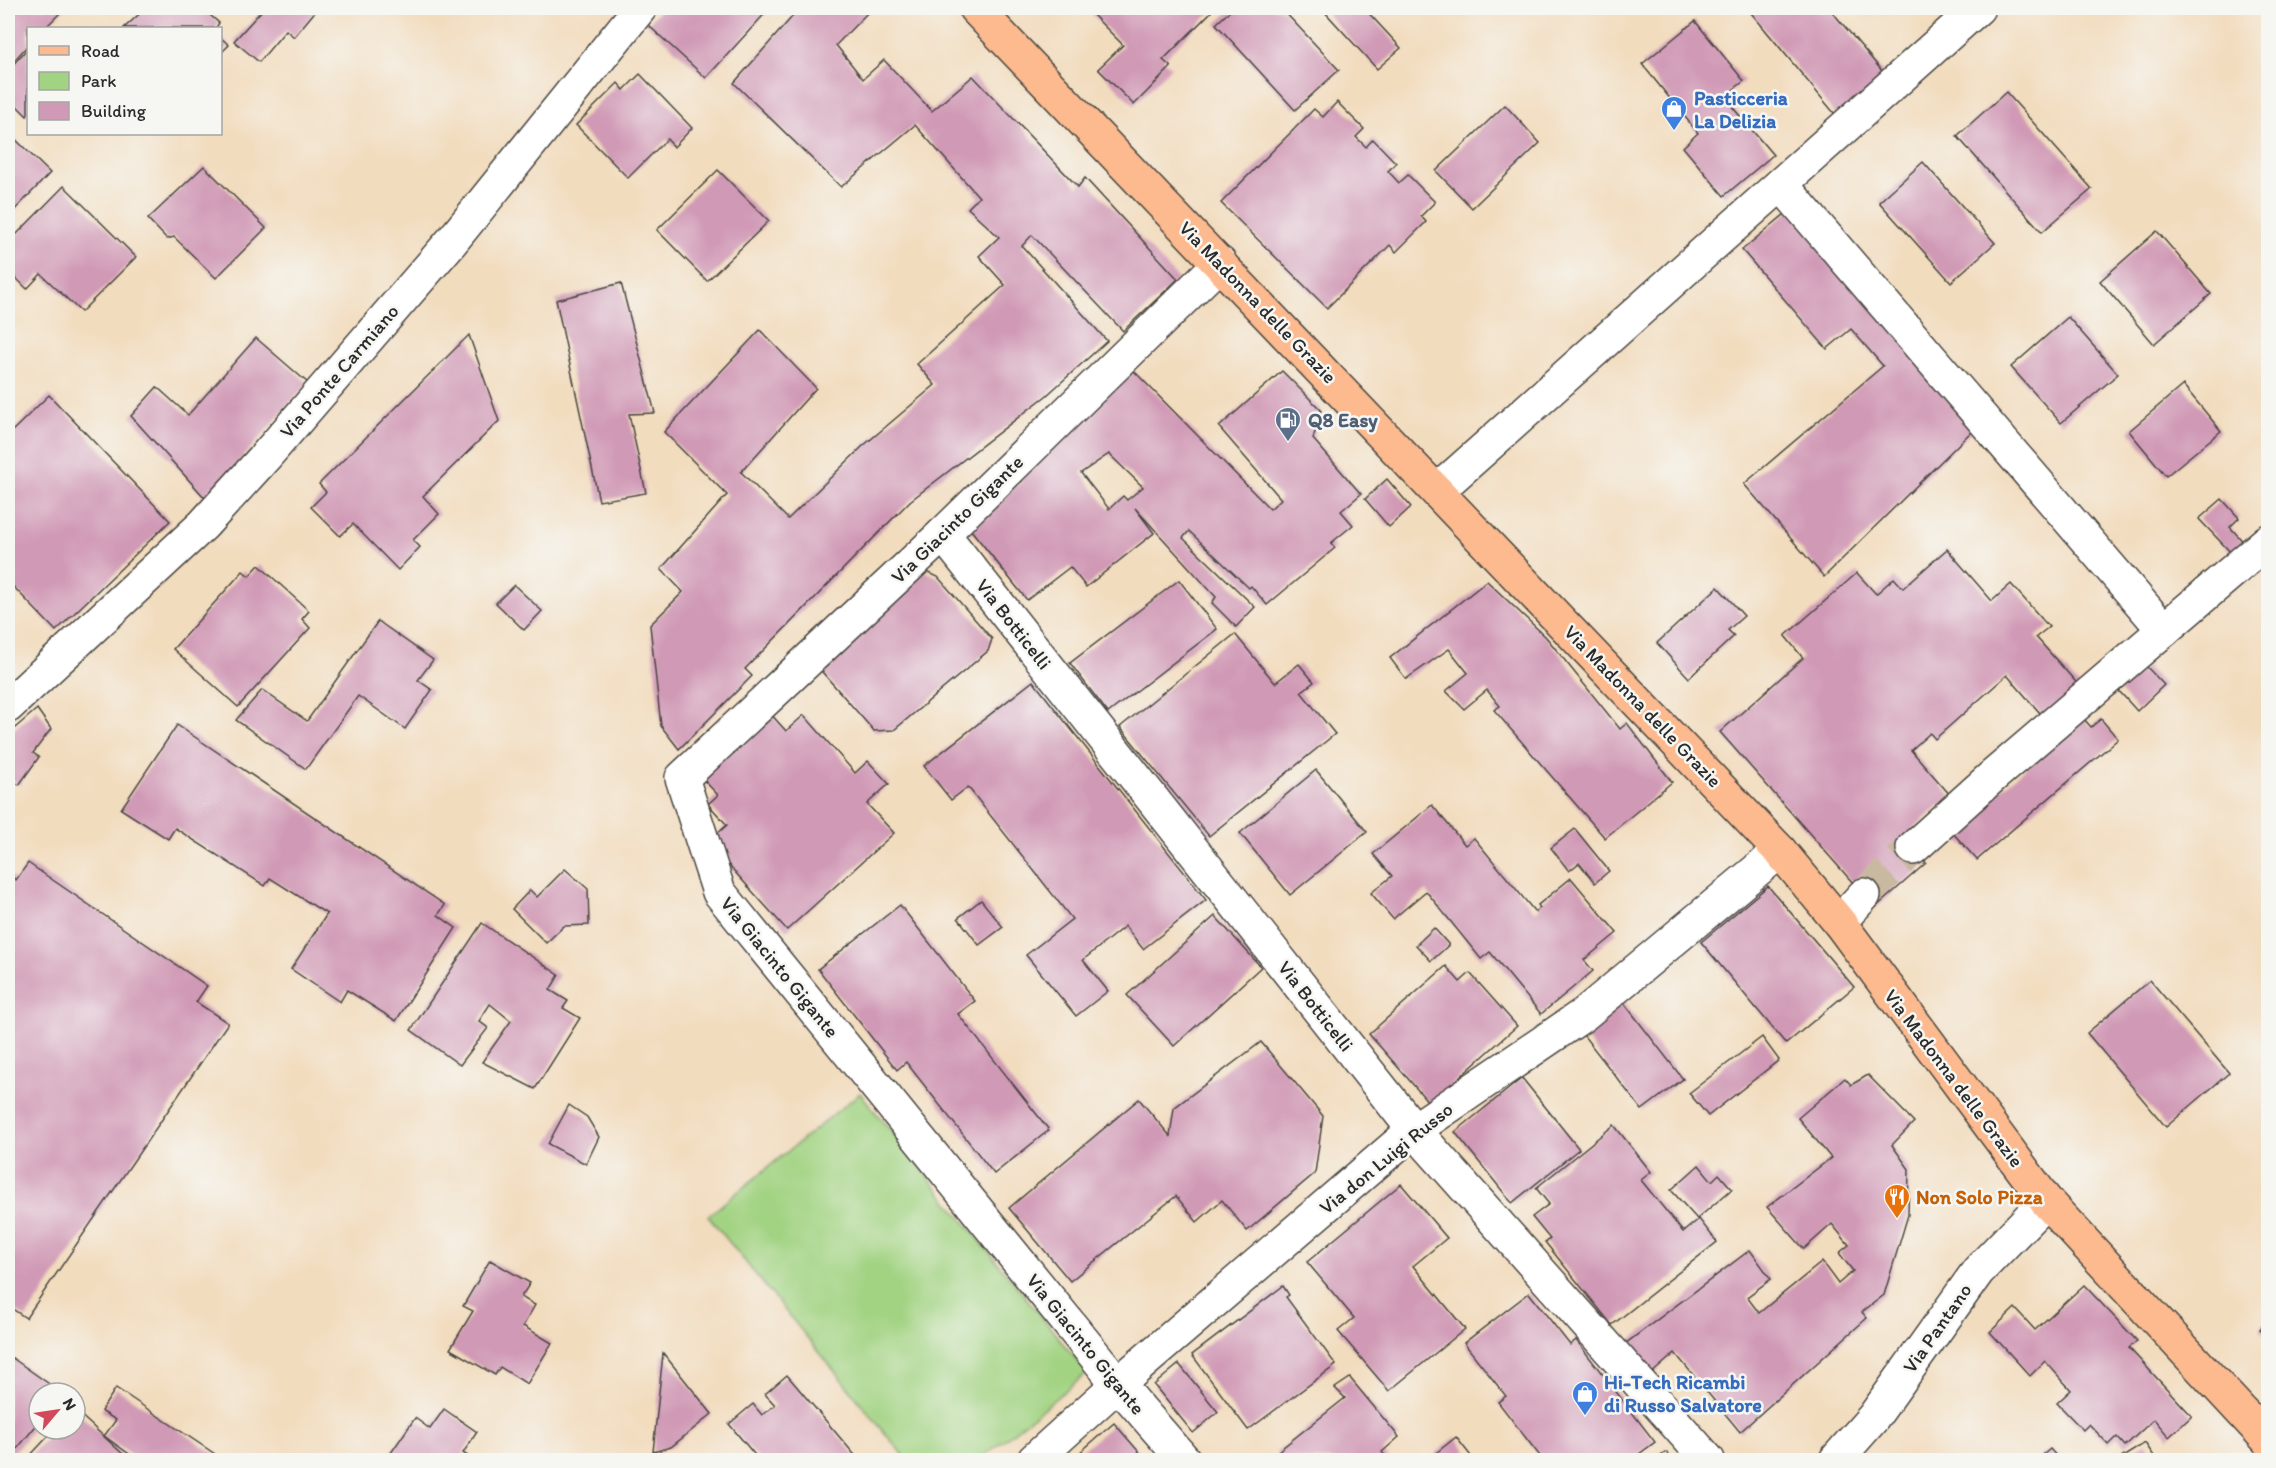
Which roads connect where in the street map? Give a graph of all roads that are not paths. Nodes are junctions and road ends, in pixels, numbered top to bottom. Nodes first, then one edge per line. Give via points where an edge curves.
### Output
1 (639, 8) edge
2 (975, 8) edge
3 (1978, 8) edge
4 (1781, 184) junction
5 (1220, 263) junction
6 (1437, 491) junction
7 (943, 534) junction
8 (2268, 541) edge
9 (2164, 630) junction
10 (8, 706) edge
11 (1913, 848) tunnel mouth
12 (1780, 851) junction
13 (1864, 896) tunnel mouth
14 (1839, 922) junction
15 (1414, 1130) junction
16 (2046, 1200) junction
17 (1118, 1384) junction
18 (2265, 1430) edge
19 (1034, 1461) edge
20 (1184, 1461) edge
21 (1708, 1461) edge
22 (1836, 1461) edge

1 - 10 street, Via Ponte Carmiano via 452,241 265,457 203,525
2 - 5 main road, Via Madonna delle Grazie
3 - 4 street
4 - 6 street
4 - 9 street
5 - 6 main road, Via Madonna delle Grazie
5 - 7 street, Via Giacinto Gigante
6 - 12 main road, Via Madonna delle Grazie
7 - 15 street, Via Botticelli
7 - 17 street, Via Giacinto Gigante via 682,778 719,892
8 - 9 street
9 - 11 street
12 - 14 main road, Via Madonna delle Grazie
12 - 15 street, Via don Luigi Russo via 1583,1015
13 - 14 street
14 - 16 main road, Via Madonna delle Grazie
15 - 17 street, Via don Luigi Russo
15 - 21 street, Via Botticelli
16 - 18 main road, Via Madonna delle Grazie
16 - 22 street, Via Pantano via 1977,1271 1873,1418
17 - 19 street, Via don Luigi Russo
17 - 20 street, Via Giacinto Gigante

